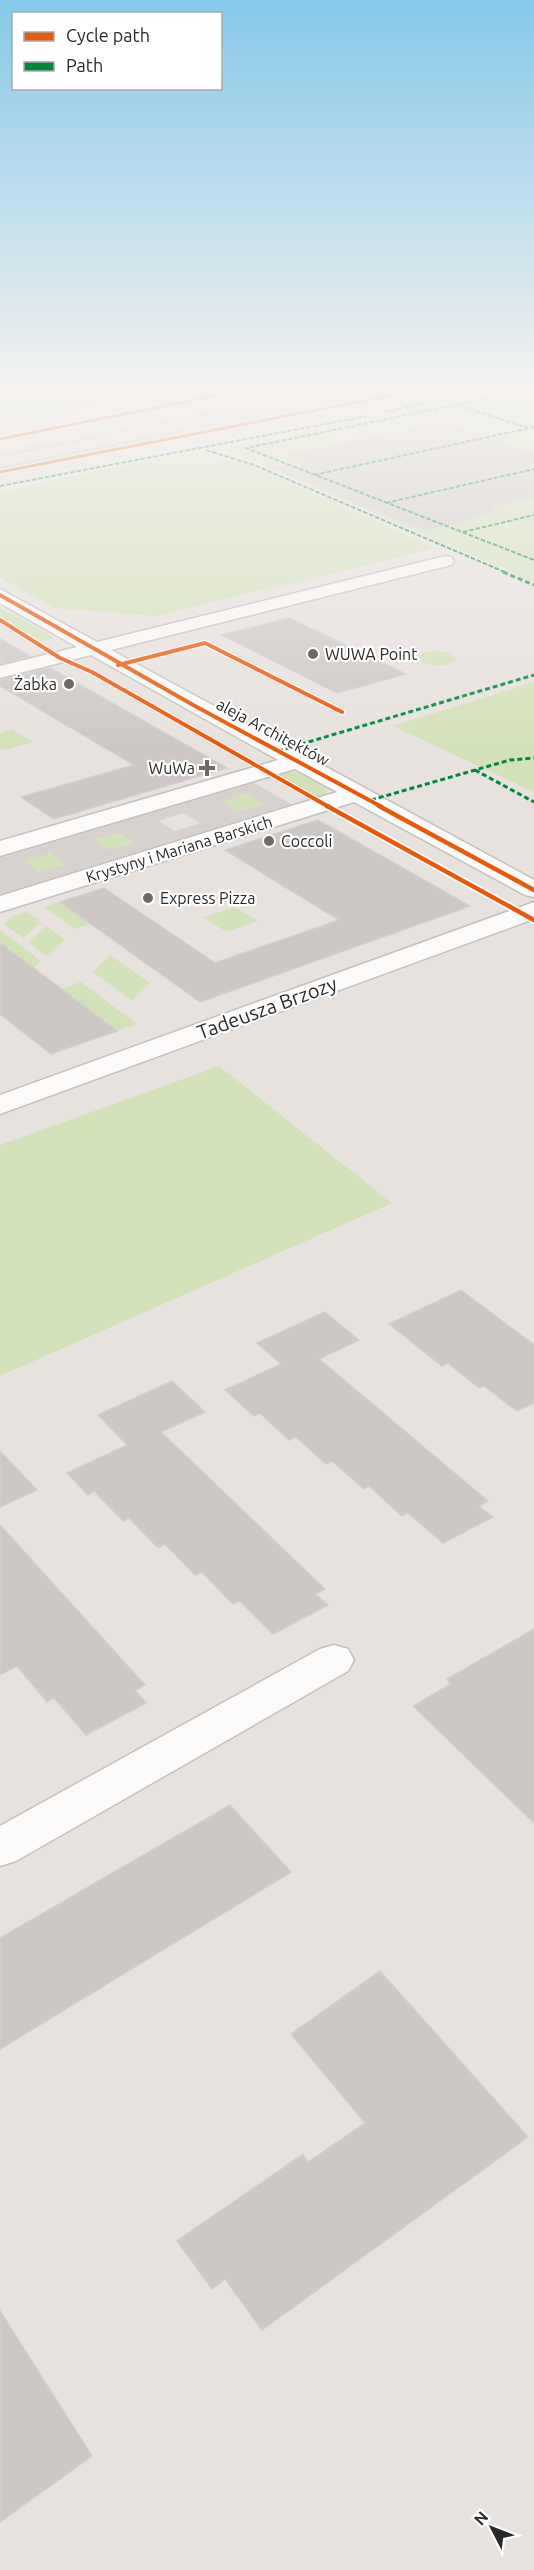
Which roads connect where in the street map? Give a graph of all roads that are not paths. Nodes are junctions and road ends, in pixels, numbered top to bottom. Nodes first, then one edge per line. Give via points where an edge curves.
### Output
1 (445, 561) dead end
2 (0, 595) edge
3 (95, 648) junction
4 (0, 672) edge
5 (298, 761) junction
6 (358, 793) junction
7 (0, 849) edge
8 (534, 890) edge
9 (0, 904) edge
10 (534, 910) edge
11 (0, 1105) edge
12 (334, 1660) dead end
13 (0, 1848) edge

1 - 3 street
2 - 3 street, aleja Architektów
3 - 4 street
3 - 5 street, aleja Architektów
5 - 6 street, aleja Architektów
5 - 7 street
6 - 8 street, aleja Architektów
6 - 9 street, Krystyny i Mariana Barskich
10 - 11 street, Tadeusza Brzozy
12 - 13 street

